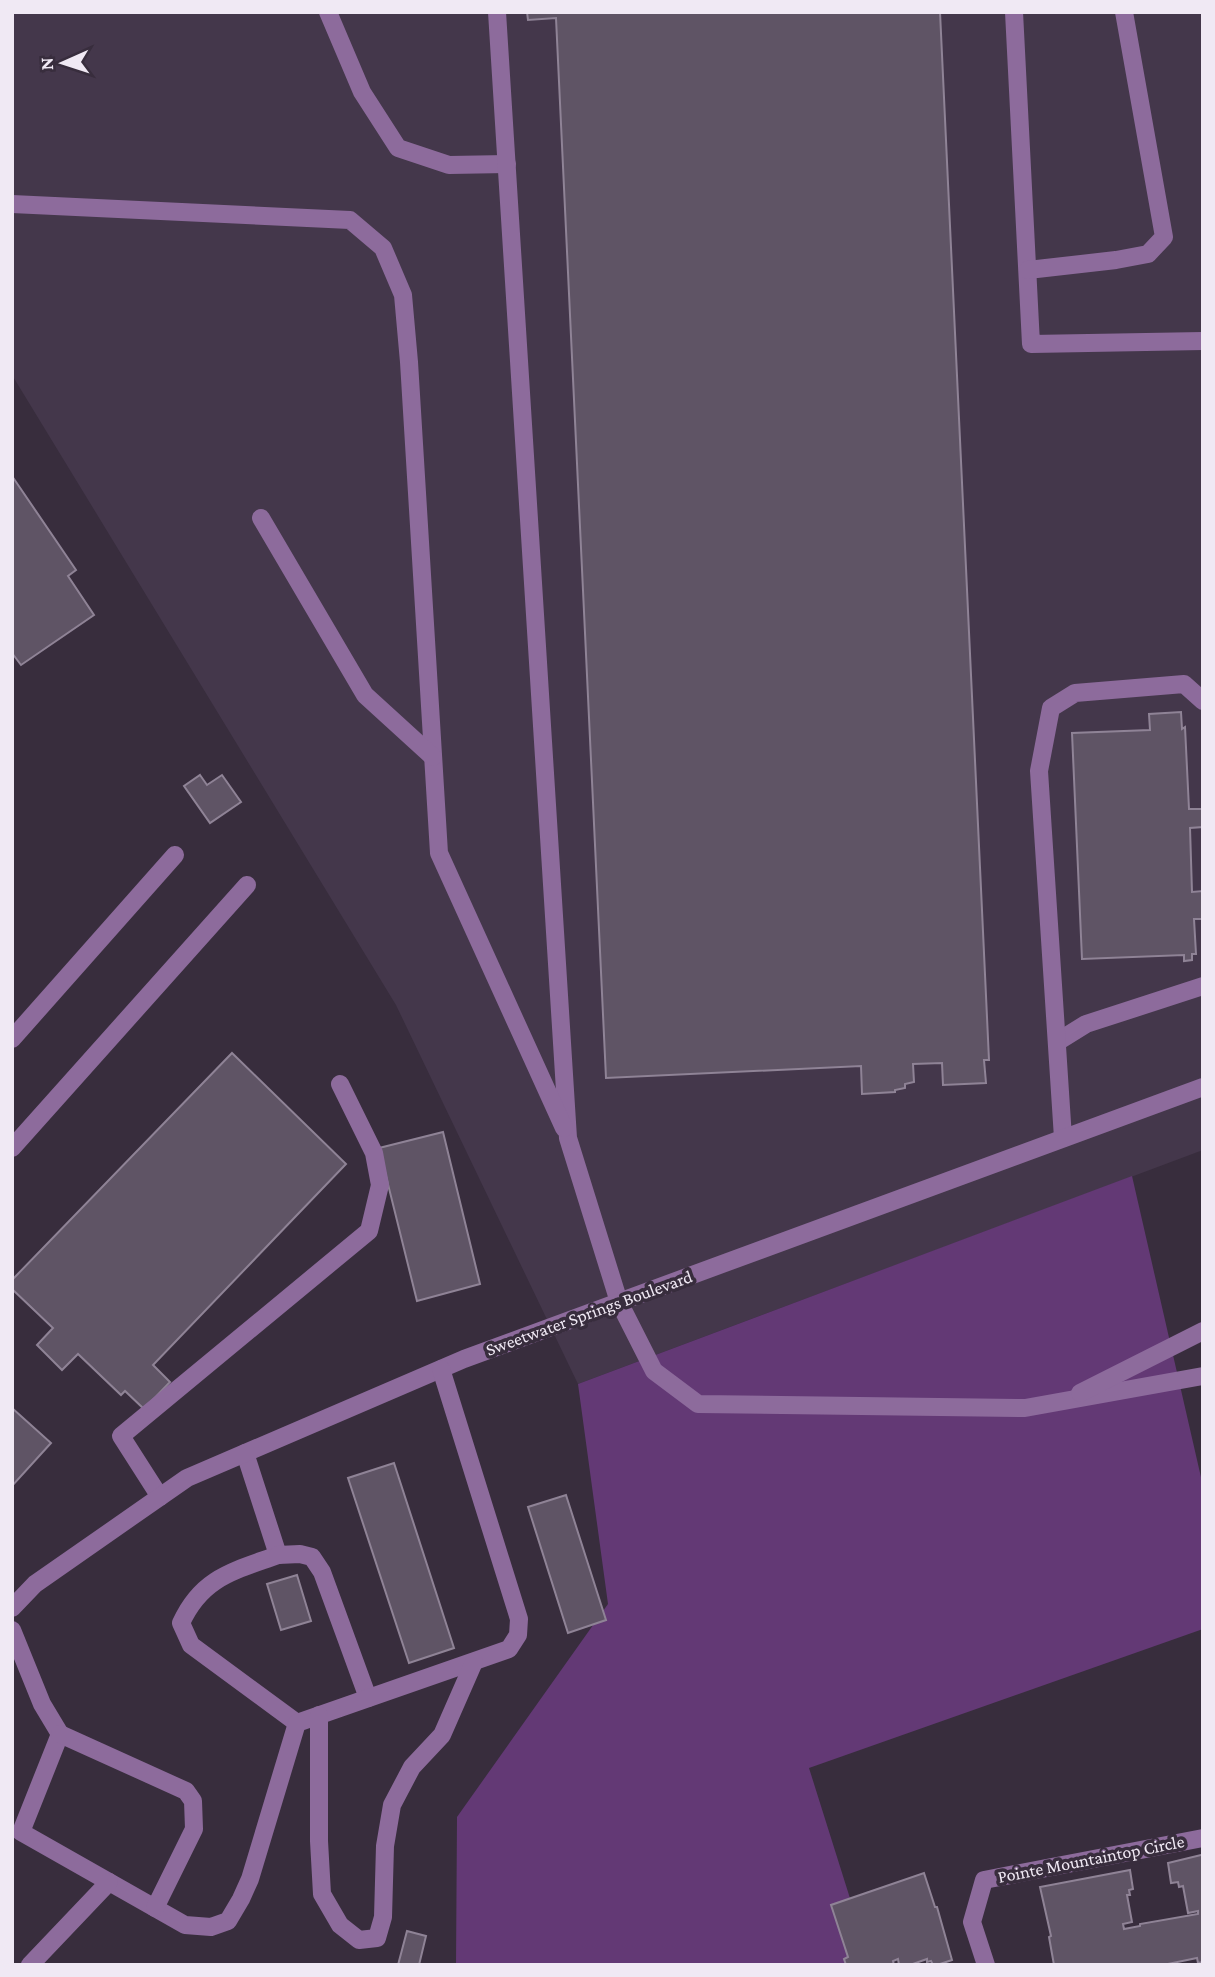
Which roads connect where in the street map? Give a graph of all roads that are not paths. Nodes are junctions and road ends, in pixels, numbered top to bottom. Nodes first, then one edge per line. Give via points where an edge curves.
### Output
1 (328, 12) edge
2 (497, 12) edge
3 (1014, 12) edge
4 (1124, 12) edge
5 (507, 164) junction
6 (12, 204) edge
7 (1028, 270) junction
8 (1203, 341) edge
9 (261, 518) dead end
10 (1203, 701) edge
11 (433, 757) junction
12 (174, 855) dead end
13 (247, 885) dead end
14 (1203, 986) edge
15 (12, 1039) edge
16 (1057, 1042) junction
17 (340, 1084) dead end
18 (1203, 1087) edge
19 (568, 1138) junction
20 (1063, 1138) junction
21 (12, 1148) edge
22 (619, 1302) junction
23 (1203, 1331) edge
24 (441, 1369) junction
25 (1203, 1376) edge
26 (1061, 1403) junction
27 (245, 1453) junction
28 (160, 1497) junction
29 (278, 1555) junction
30 (12, 1608) edge
31 (12, 1630) edge
32 (474, 1662) junction
33 (368, 1698) junction
34 (319, 1715) junction
35 (296, 1723) junction
36 (60, 1734) junction
37 (16, 1835) edge
38 (1203, 1838) edge
39 (109, 1882) junction
40 (155, 1908) junction
41 (30, 1965) edge
42 (986, 1965) edge

1 - 5 street via 362,92 398,148 449,165
2 - 5 street
3 - 7 street
4 - 7 street via 1164,237 1148,254
5 - 19 street
6 - 11 street via 350,220 383,248 403,295 410,362
7 - 8 street via 1031,344
9 - 11 street via 365,695
10 - 16 street via 1184,684 1075,693 1051,708 1039,771
11 - 19 street via 439,853
12 - 15 street
13 - 21 street
14 - 16 street via 1086,1024
16 - 20 street
17 - 28 street via 374,1153 380,1185 369,1231 121,1436
18 - 20 street, Sweetwater Springs Boulevard
19 - 22 street
20 - 22 street, Sweetwater Springs Boulevard
22 - 24 street, Sweetwater Springs Boulevard
22 - 26 street via 654,1371 698,1404 1025,1408
23 - 26 street
24 - 27 street, Sweetwater Springs Boulevard
24 - 32 street via 519,1619 518,1635 509,1649
25 - 26 street
27 - 28 street, Sweetwater Springs Boulevard via 187,1478
27 - 29 street
28 - 30 street, Sweetwater Springs Boulevard via 35,1584
29 - 33 street via 312,1557
29 - 35 street via 218,1577 190,1604 181,1623 191,1646
31 - 36 street via 42,1704
32 - 33 street
32 - 34 street via 442,1735 412,1767 392,1805 385,1846 383,1917 377,1938 359,1940 340,1925 322,1894
33 - 34 street
34 - 35 street
35 - 40 street via 250,1880 228,1921 211,1927 185,1925
36 - 37 street
36 - 40 street via 186,1791 193,1801 194,1829
37 - 39 street
38 - 42 street, Pointe Mountaintop Circle via 984,1880 972,1922
39 - 40 street
39 - 41 street

